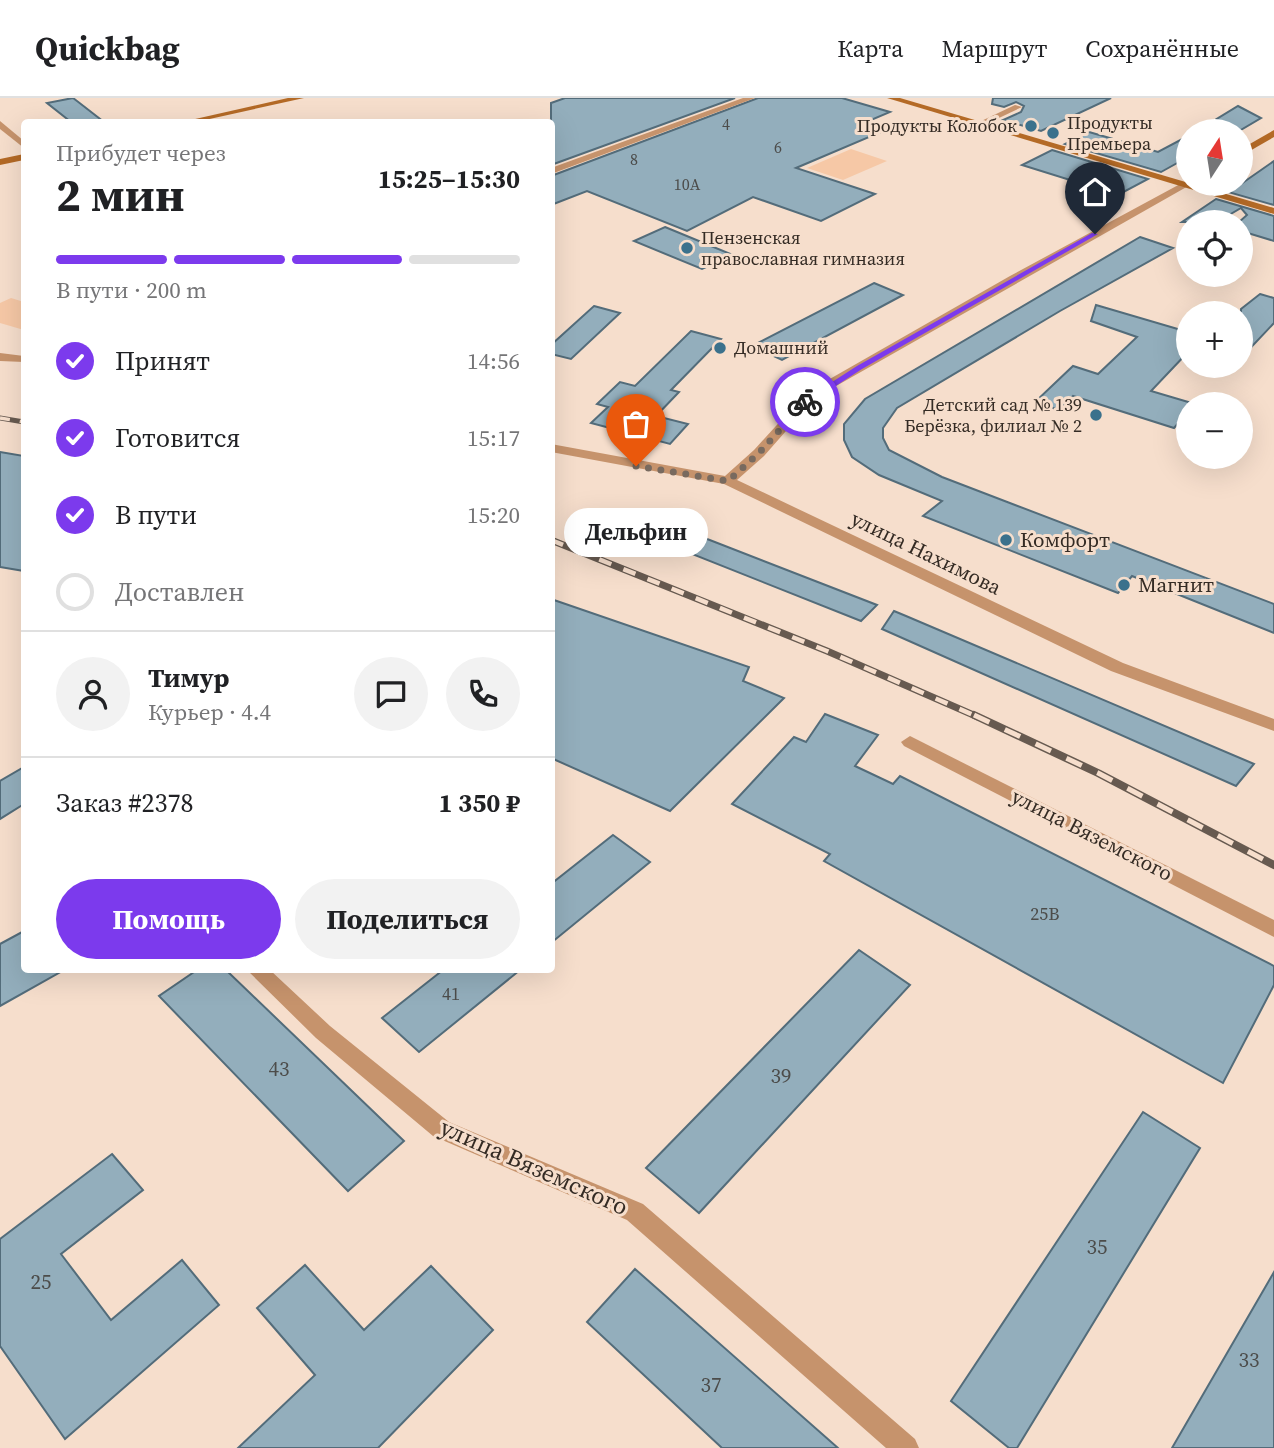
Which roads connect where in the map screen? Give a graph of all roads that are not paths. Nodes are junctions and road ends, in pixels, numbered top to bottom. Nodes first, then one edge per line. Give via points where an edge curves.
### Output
1 (300, 98) edge
2 (751, 98) edge
3 (891, 98) edge
4 (1018, 107) dead end
5 (200, 119) edge
6 (0, 124) edge
7 (979, 124) junction
8 (1274, 133) edge
9 (21, 142) edge
10 (1253, 145) edge
11 (21, 158) edge
12 (0, 162) edge
13 (555, 171) edge
14 (1176, 181) edge
15 (1176, 190) edge
16 (1226, 196) edge
17 (1274, 211) edge
18 (0, 357) edge
19 (21, 359) edge
20 (555, 449) edge
21 (728, 481) junction
22 (1274, 725) edge
23 (910, 742) dead end
24 (1274, 929) edge
25 (260, 973) edge
26 (906, 1448) edge

1 - 5 main road
2 - 13 street
3 - 7 main road
4 - 7 street
6 - 9 street
7 - 14 main road
8 - 10 main road
11 - 12 main road
15 - 21 street via 811,395
16 - 17 main road
18 - 19 street
20 - 21 street, улица Нахимова
21 - 22 street, улица Нахимова via 1117,667
23 - 24 street, улица Вяземского
25 - 26 street, улица Вяземского via 440,1129 635,1212

